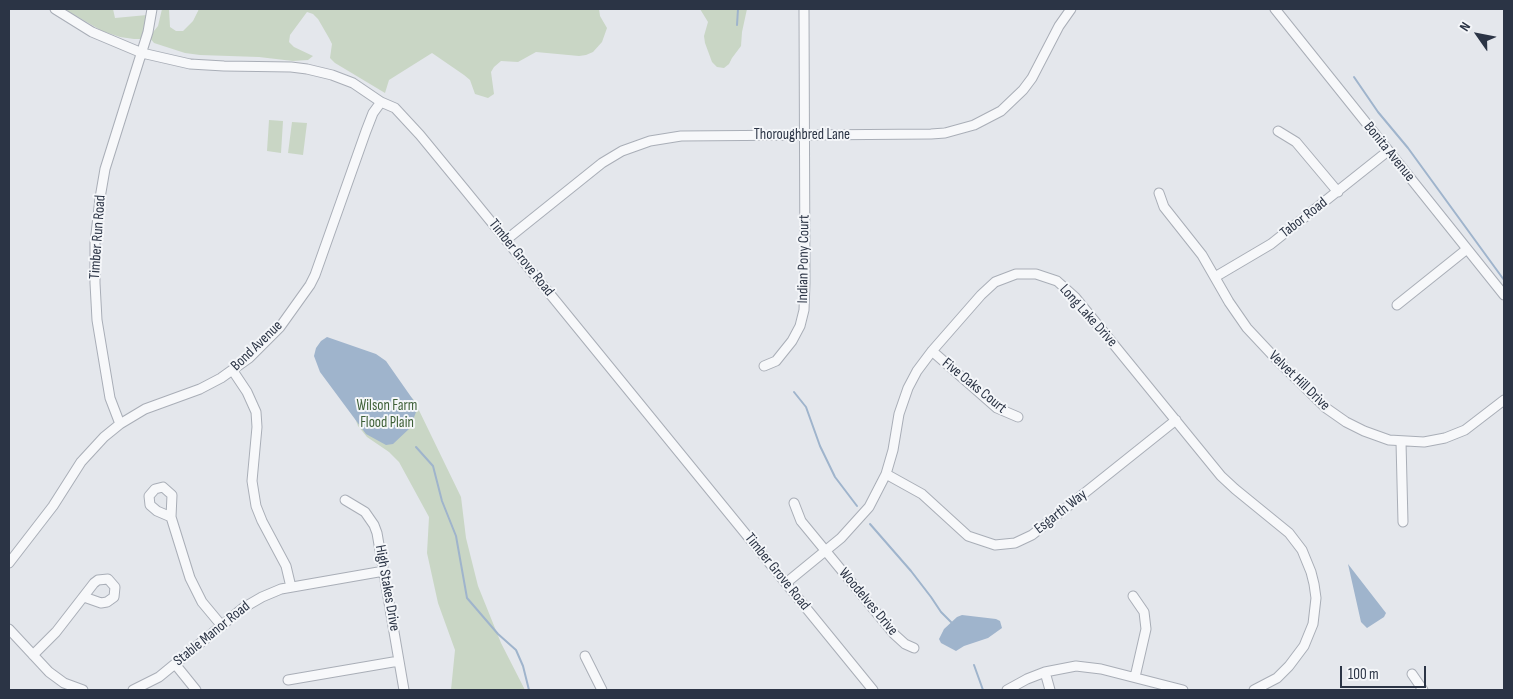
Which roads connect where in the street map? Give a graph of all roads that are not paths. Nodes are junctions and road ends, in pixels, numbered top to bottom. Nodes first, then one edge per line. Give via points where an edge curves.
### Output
1 (55, 9) edge
2 (152, 9) edge
3 (804, 9) edge
4 (1071, 9) edge
5 (1275, 9) edge
6 (142, 53) junction
7 (382, 102) junction
8 (1278, 131) dead end
9 (805, 135) junction
10 (1388, 151) junction
11 (1338, 192) junction
12 (1159, 193) dead end
13 (506, 240) junction
14 (1467, 249) junction
15 (1215, 277) junction
16 (1504, 295) edge
17 (1397, 305) dead end
18 (932, 351) junction
19 (764, 366) dead end
20 (233, 371) junction
21 (1504, 400) edge
22 (1018, 417) dead end
23 (1176, 420) junction
24 (120, 424) junction
25 (1401, 442) junction
26 (886, 474) junction
27 (345, 500) dead end
28 (794, 503) dead end
29 (171, 517) dead end
30 (1403, 522) dead end
31 (826, 551) junction
32 (9, 563) edge
33 (384, 571) junction
34 (786, 583) junction
35 (291, 587) junction
36 (1133, 596) dead end
37 (84, 597) dead end
38 (222, 626) junction
39 (9, 629) edge
40 (914, 648) dead end
41 (33, 655) junction
42 (586, 656) dead end
43 (399, 661) junction
44 (175, 664) junction
45 (1045, 672) junction
46 (1412, 674) dead end
47 (1135, 677) junction
48 (288, 680) dead end
49 (83, 690) edge
50 (133, 690) edge
51 (196, 690) edge
52 (404, 690) edge
53 (602, 690) edge
54 (873, 690) edge
55 (1007, 690) edge
56 (1050, 690) edge
57 (1183, 690) edge
58 (1254, 690) edge
59 (1423, 690) edge

1 - 6 street, Timber Grove Road via 92,32
2 - 6 street, Timber Run Road
3 - 9 street, Indian Pony Court
4 - 9 street, Thoroughbred Lane via 1023,90 1001,111 974,126 945,133
5 - 10 street, Bonita Avenue
6 - 7 street, Timber Grove Road via 190,64 307,69 353,83
6 - 24 street, Timber Run Road via 106,169 95,243 97,320 110,398
7 - 13 street, Timber Grove Road via 392,106 406,119
7 - 20 street, Bond Avenue via 373,112 310,285 280,327
8 - 11 street via 1296,142
9 - 13 street, Thoroughbred Lane via 681,136 638,145 602,163
9 - 19 street, Indian Pony Court via 804,310 792,342 776,361
10 - 11 street, Tabor Road
10 - 14 street, Bonita Avenue
11 - 15 street, Tabor Road via 1271,244
12 - 15 street, Velvet Hill Drive via 1164,207 1192,240
13 - 34 street, Timber Grove Road
14 - 16 street, Bonita Avenue
14 - 17 street
15 - 25 street, Velvet Hill Drive via 1238,316 1264,348 1321,403 1356,428
18 - 22 street, Five Oaks Court via 997,408
18 - 23 street, Long Lake Drive via 995,282 1016,274 1047,276 1067,288
18 - 26 street, Long Lake Drive via 917,371 905,396
20 - 24 street, Bond Avenue via 200,389 145,409
20 - 35 street via 256,412 252,480 256,506 286,566
21 - 25 street, Velvet Hill Drive via 1455,434 1424,442
23 - 26 street, Esgarth Way via 1032,535 1006,544 986,543 968,536 922,494
23 - 58 street, Long Lake Drive via 1227,482 1289,533 1302,550 1312,572 1316,611 1304,646 1284,672
24 - 32 street, Bond Avenue via 81,462 53,506
25 - 30 street
26 - 31 street, Long Lake Drive via 862,516
27 - 33 street, High Stakes Drive via 365,512 374,525
28 - 31 street, Woodelves Drive via 801,521
29 - 38 street via 196,592
31 - 34 street, Long Lake Drive
31 - 40 street, Woodelves Drive via 894,634
33 - 35 street, Stable Manor Road
33 - 43 street, High Stakes Drive
34 - 54 street, Timber Grove Road
35 - 38 street, Stable Manor Road via 253,601
36 - 47 street via 1144,612 1146,629
37 - 41 street
38 - 44 street, Stable Manor Road
39 - 41 street
41 - 49 street via 49,672
42 - 53 street
43 - 48 street
43 - 52 street, High Stakes Drive
44 - 50 street, Stable Manor Road via 150,683
44 - 51 street
45 - 47 street via 1088,667
45 - 55 street
45 - 56 street
46 - 59 street
47 - 57 street

